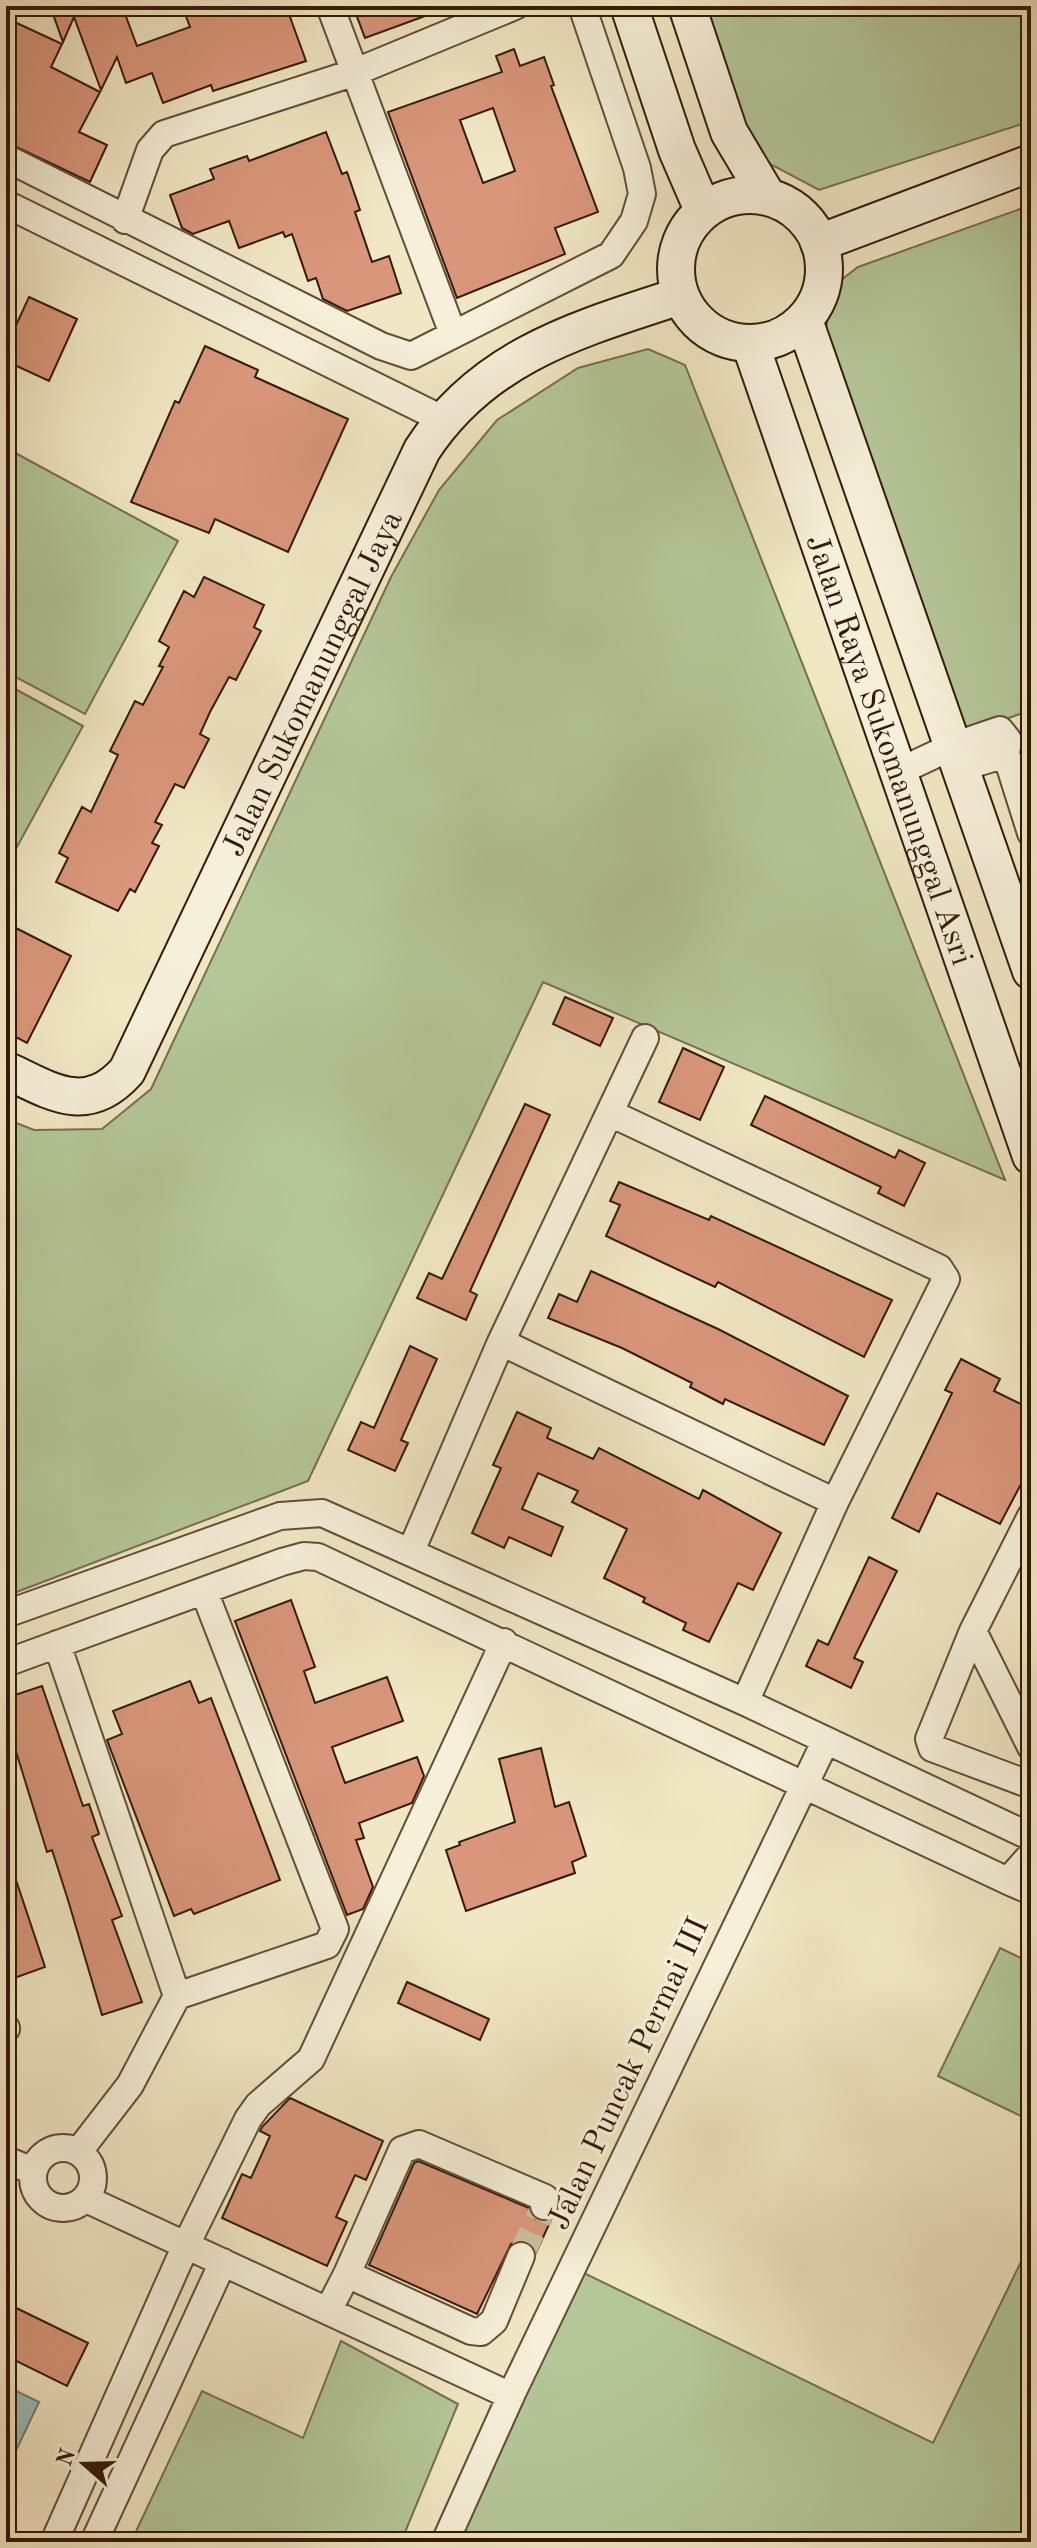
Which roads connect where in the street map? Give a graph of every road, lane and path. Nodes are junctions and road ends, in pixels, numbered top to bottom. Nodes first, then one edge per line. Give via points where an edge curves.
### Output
1 (330, 6) edge
2 (515, 6) edge
3 (582, 6) edge
4 (689, 12) edge
5 (635, 20) edge
6 (353, 73) junction
7 (6, 158) edge
8 (1031, 163) edge
9 (767, 196) junction
10 (6, 204) edge
11 (703, 210) junction
12 (125, 220) junction
13 (819, 243) junction
14 (680, 296) junction
15 (804, 320) junction
16 (453, 334) junction
17 (750, 343) junction
18 (442, 419) junction
19 (1011, 739) edge
20 (956, 757) junction
21 (898, 772) junction
22 (980, 824) junction
23 (1031, 833) edge
24 (922, 843) junction
25 (1031, 971) edge
26 (645, 1038) dead end
27 (6, 1070) edge
28 (610, 1113) junction
29 (1031, 1156) edge
30 (501, 1342) junction
31 (835, 1502) junction
32 (322, 1513) junction
33 (280, 1516) junction
34 (1031, 1516) edge
35 (411, 1551) junction
36 (318, 1557) junction
37 (282, 1562) junction
38 (204, 1591) junction
39 (6, 1614) edge
40 (973, 1631) junction
41 (504, 1642) junction
42 (57, 1644) junction
43 (6, 1663) edge
44 (745, 1702) junction
45 (825, 1742) junction
46 (1031, 1747) edge
47 (803, 1784) junction
48 (1031, 1785) edge
49 (1031, 1837) edge
50 (1031, 1855) edge
51 (1020, 1886) edge
52 (177, 1996) junction
53 (79, 2151) junction
54 (6, 2160) edge
55 (33, 2171) junction
56 (86, 2199) junction
57 (544, 2206) dead end
58 (186, 2245) junction
59 (521, 2256) tunnel mouth
60 (223, 2262) junction
61 (347, 2274) junction
62 (328, 2311) junction
63 (510, 2400) junction
64 (66, 2538) edge
65 (94, 2542) edge
66 (445, 2542) edge

1 - 6 street
2 - 6 street
3 - 16 street via 642,194 626,236 611,255
4 - 5 street
4 - 9 street via 729,132
5 - 11 street via 677,150
6 - 12 street via 164,134 150,150
6 - 16 street
7 - 12 street
8 - 13 street
9 - 11 street via 745,194
9 - 13 street via 798,213
10 - 18 street
11 - 14 street via 683,235 675,265
12 - 16 street via 395,353 411,356
13 - 15 street via 823,283
14 - 17 street via 696,321 721,338
14 - 18 street, Jalan Sukomanunggal Jaya via 575,330 524,354 468,393
15 - 17 street via 779,337
15 - 20 street, Jalan Raya Sukomanunggal Asri
17 - 21 street, Jalan Raya Sukomanunggal Asri
18 - 27 street, Jalan Sukomanunggal Jaya via 422,450 127,1071 112,1088 82,1098 57,1094
19 - 20 street
19 - 23 street
20 - 21 street
20 - 22 street, Jalan Raya Sukomanunggal Asri
21 - 24 street, Jalan Raya Sukomanunggal Asri
22 - 24 street
22 - 25 street, Jalan Raya Sukomanunggal Asri
24 - 29 street, Jalan Raya Sukomanunggal Asri
26 - 28 street
28 - 30 street
28 - 31 street via 942,1271 945,1284
30 - 31 street
30 - 35 street
31 - 44 street
32 - 33 street
32 - 35 street
32 - 36 street
33 - 37 street
33 - 39 street
34 - 40 street
35 - 44 street
36 - 37 street
36 - 41 street
37 - 38 street
38 - 42 street
38 - 52 street via 335,1929 327,1945
40 - 46 street
40 - 48 street via 929,1731 932,1748
41 - 47 street
41 - 58 street via 311,2059 248,2119
42 - 43 street
42 - 52 street
44 - 45 street
45 - 47 street, Jalan Puncak Permai III
45 - 49 street
47 - 51 street
47 - 63 street, Jalan Puncak Permai III
50 - 51 street
52 - 53 street via 130,2085
53 - 55 street via 61,2147 44,2154
53 - 56 street via 91,2164 94,2182
54 - 55 street
55 - 56 street via 35,2190 48,2205 68,2209
56 - 58 street
57 - 61 street via 545,2198 419,2144 402,2150
58 - 60 street
58 - 64 street
59 - 61 street via 494,2321 481,2332
60 - 62 street
60 - 65 street
61 - 62 street
62 - 63 street
63 - 66 street, Jalan Puncak Permai III

